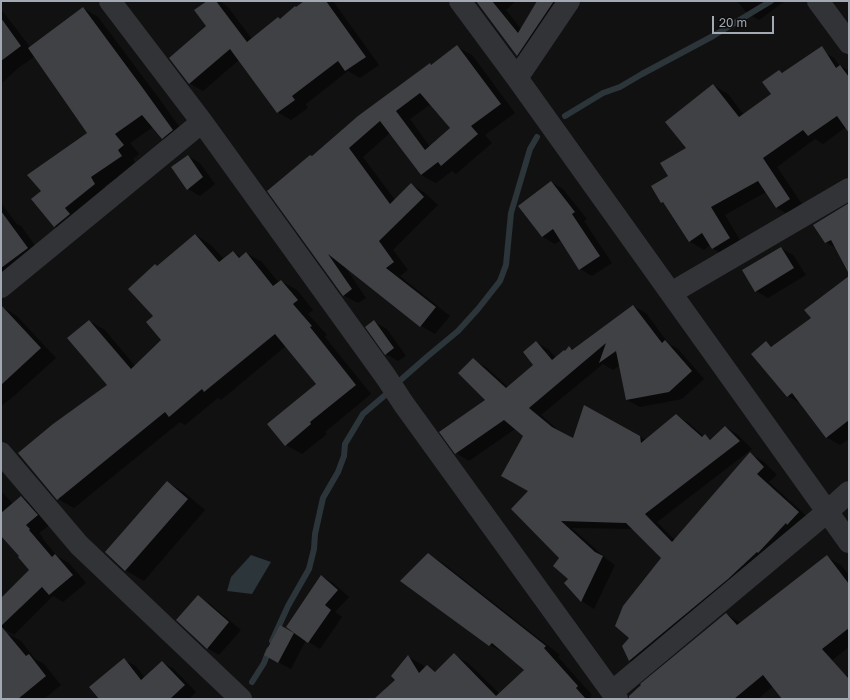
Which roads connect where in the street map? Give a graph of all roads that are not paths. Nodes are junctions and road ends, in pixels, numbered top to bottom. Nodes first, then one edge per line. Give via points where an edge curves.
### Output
1 (110, 1) edge
2 (460, 1) edge
3 (569, 1) edge
4 (818, 1) edge
5 (849, 43) edge
6 (517, 78) junction
7 (202, 122) junction
8 (849, 189) edge
9 (1, 287) edge
10 (671, 293) junction
11 (1, 453) edge
12 (849, 492) edge
13 (827, 512) junction
14 (849, 542) edge
15 (614, 695) edge
16 (241, 699) edge

1 - 7 street
2 - 6 street
3 - 6 street
4 - 5 street
6 - 10 street
7 - 9 street
7 - 15 street
8 - 10 street
10 - 13 street
11 - 16 street via 79,545
12 - 13 street
13 - 14 street
13 - 15 street

